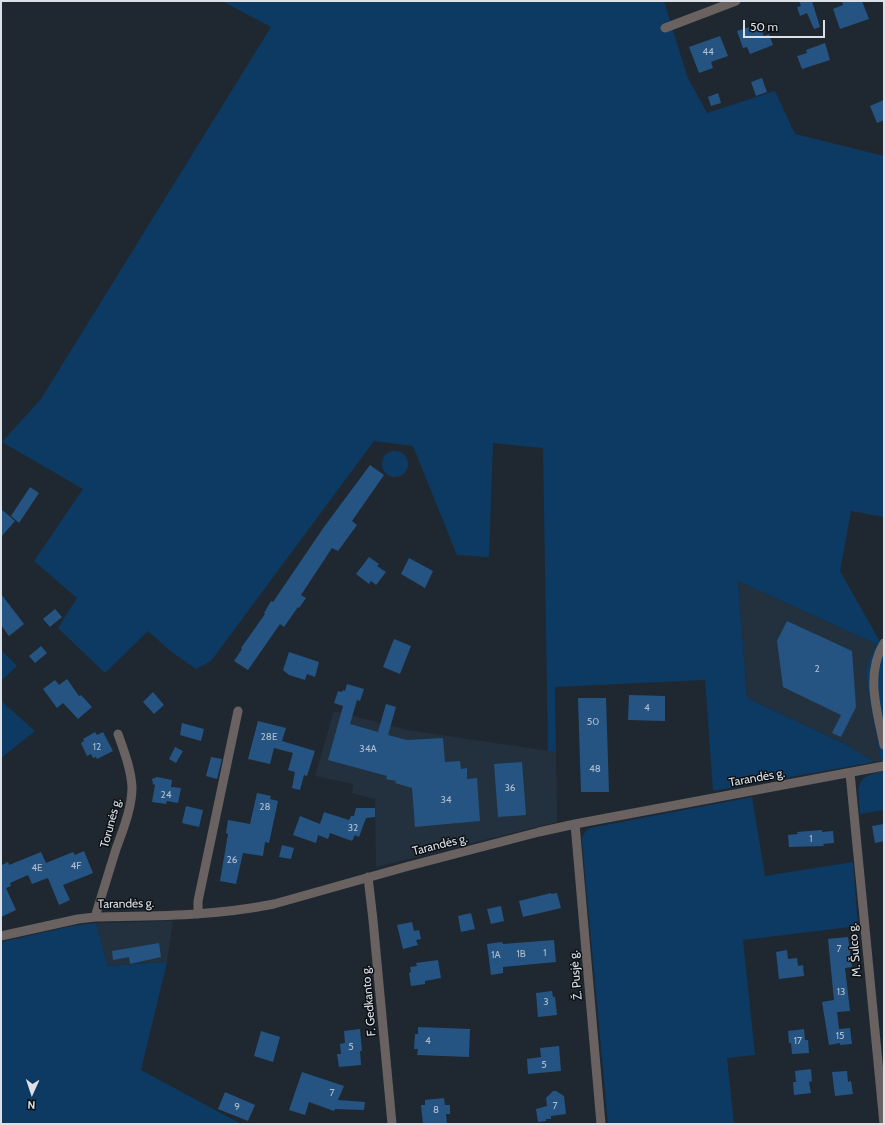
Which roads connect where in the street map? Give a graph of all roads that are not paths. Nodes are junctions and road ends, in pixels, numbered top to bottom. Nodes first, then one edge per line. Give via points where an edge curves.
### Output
1 (736, 1) edge
2 (665, 28) dead end
3 (884, 643) edge
4 (238, 711) dead end
5 (118, 734) dead end
6 (884, 745) edge
7 (884, 766) edge
8 (850, 773) junction
9 (575, 824) junction
10 (368, 877) junction
11 (198, 914) junction
12 (95, 917) junction
13 (1, 936) edge
14 (392, 1124) edge
15 (601, 1124) edge
16 (884, 1124) edge

1 - 2 street
3 - 6 street via 875,663 874,690
4 - 11 street via 198,901
5 - 12 street, Torunės g. via 131,777 131,795 125,824
7 - 8 street, Tarandės g.
8 - 9 street, Tarandės g.
8 - 16 street, M. Šulco g.
9 - 10 street, Tarandės g.
9 - 15 street, Ž. Pusjė g.
10 - 11 street, Tarandės g. via 274,904
10 - 14 street, F. Gedkanto g.
11 - 12 street, Tarandės g.
12 - 13 street, Tarandės g.

